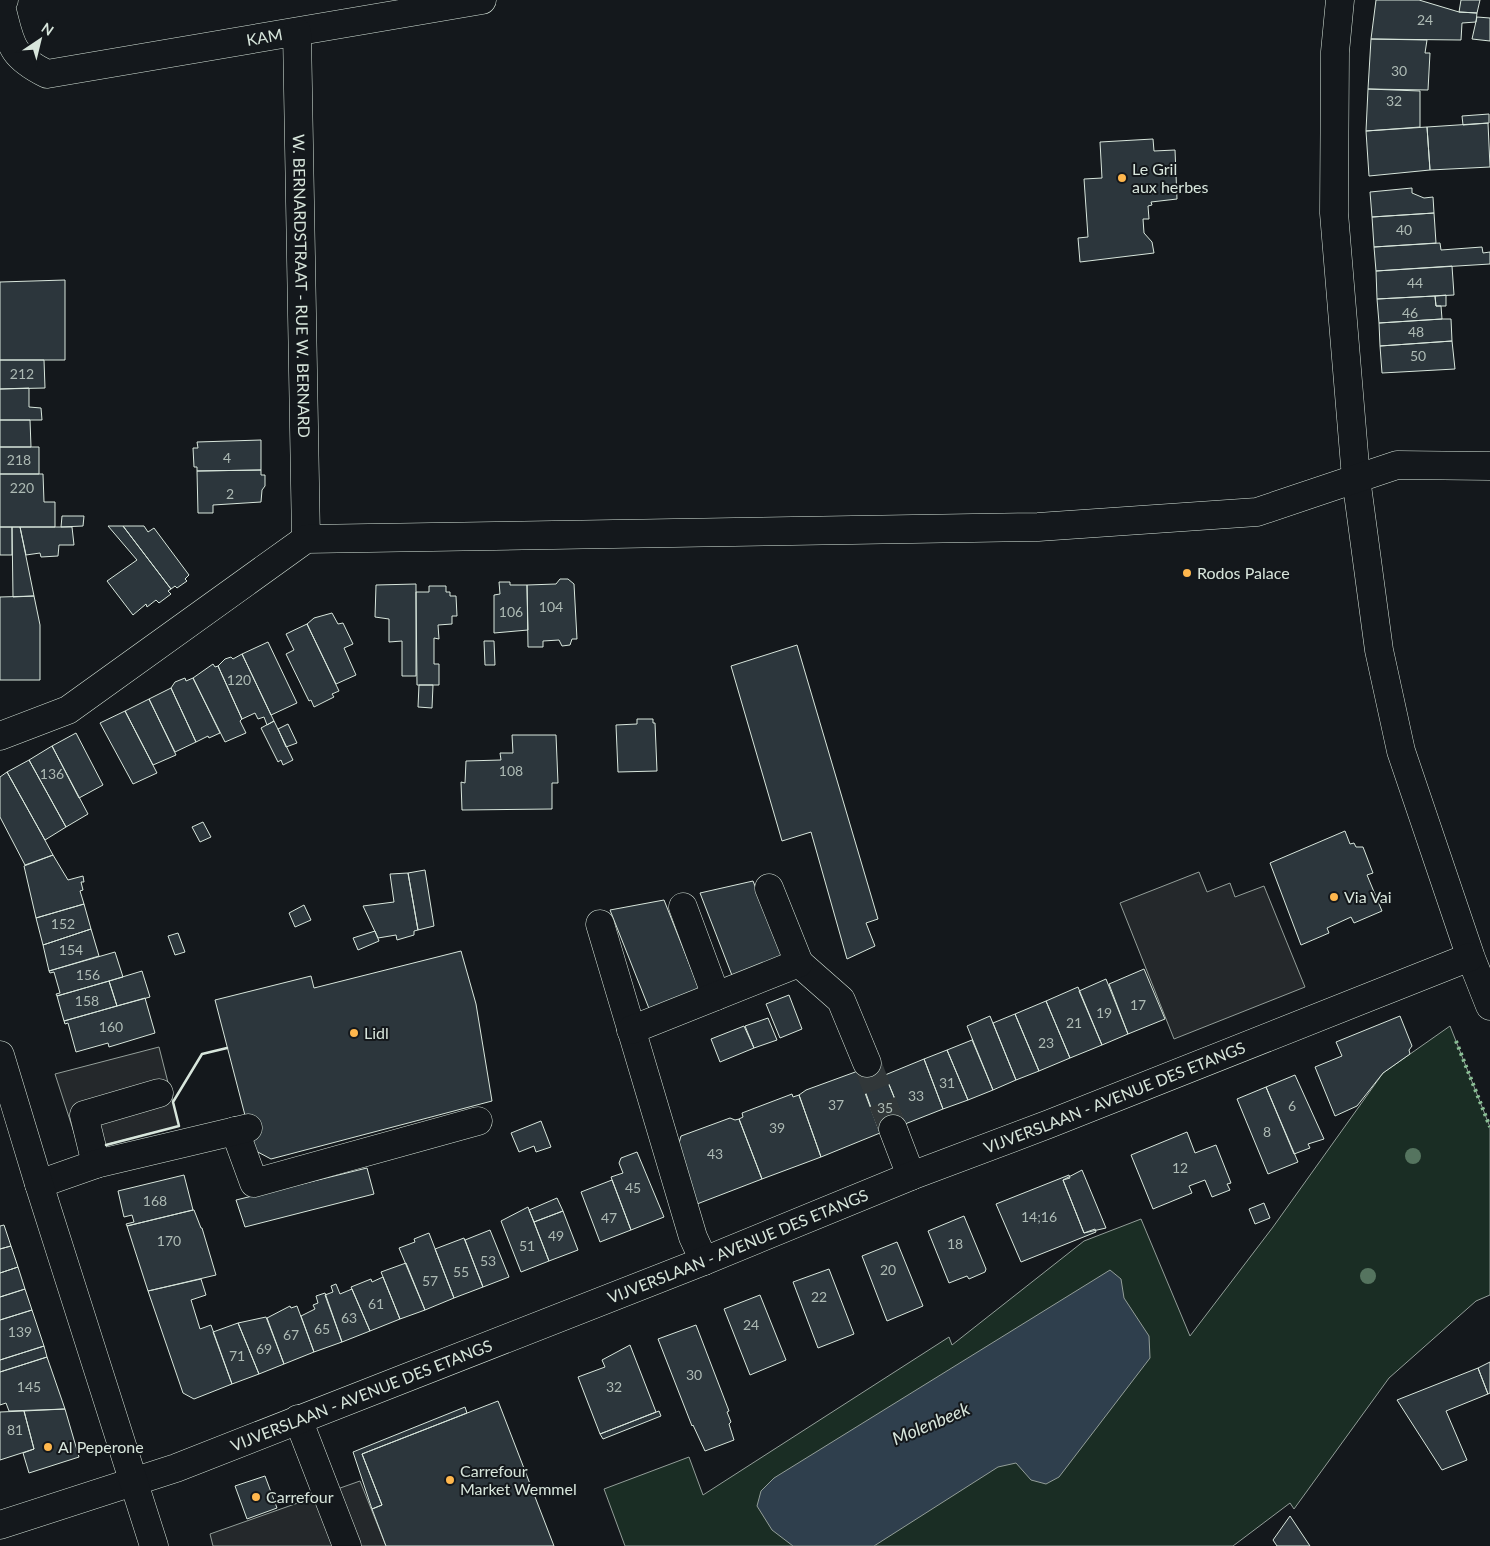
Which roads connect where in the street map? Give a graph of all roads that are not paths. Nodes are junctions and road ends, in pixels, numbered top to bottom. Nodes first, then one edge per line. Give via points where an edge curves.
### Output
1 (482, 0) edge
2 (1340, 0) edge
3 (2, 4) edge
4 (297, 32) junction
5 (1490, 466) edge
6 (1356, 478) junction
7 (306, 539) junction
8 (0, 736) edge
9 (769, 888) dead end
10 (683, 907) dead end
11 (600, 924) dead end
12 (1470, 957) junction
13 (799, 963) junction
14 (716, 996) junction
15 (1490, 1006) edge
16 (631, 1030) junction
17 (0, 1054) edge
18 (867, 1063) tunnel mouth
19 (159, 1093) dead end
20 (478, 1121) dead end
21 (893, 1129) tunnel mouth
22 (96, 1164) junction
23 (911, 1176) junction
24 (38, 1184) junction
25 (704, 1261) junction
26 (298, 1419) junction
27 (134, 1482) junction
28 (0, 1525) edge
29 (154, 1546) edge
30 (347, 1546) edge

1 - 4 street, KAM
2 - 6 street via 1335,52 1334,213
3 - 4 street, KAM via 12,48 29,65 47,74
4 - 7 street, W. BERNARDSTRAAT - RUE W. BERNARD
5 - 6 street via 1397,465
6 - 7 street via 1257,512 1038,527
6 - 12 street via 1379,650 1390,706 1404,759
7 - 8 street via 68,710
9 - 13 street
10 - 14 street
11 - 16 street
12 - 15 street
12 - 23 street, VIJVERSLAAN - AVENUE DES ETANGS
13 - 14 street
13 - 18 street via 841,1000
14 - 16 street
16 - 25 street via 693,1237
17 - 24 street
19 - 22 street via 84,1115
20 - 22 street via 254,1183 241,1130
21 - 23 street
22 - 24 street
23 - 25 street, VIJVERSLAAN - AVENUE DES ETANGS
24 - 27 street
25 - 26 street, VIJVERSLAAN - AVENUE DES ETANGS
26 - 27 street, VIJVERSLAAN - AVENUE DES ETANGS
26 - 30 street
27 - 28 street, VIJVERSLAAN - AVENUE DES ETANGS
27 - 29 street

